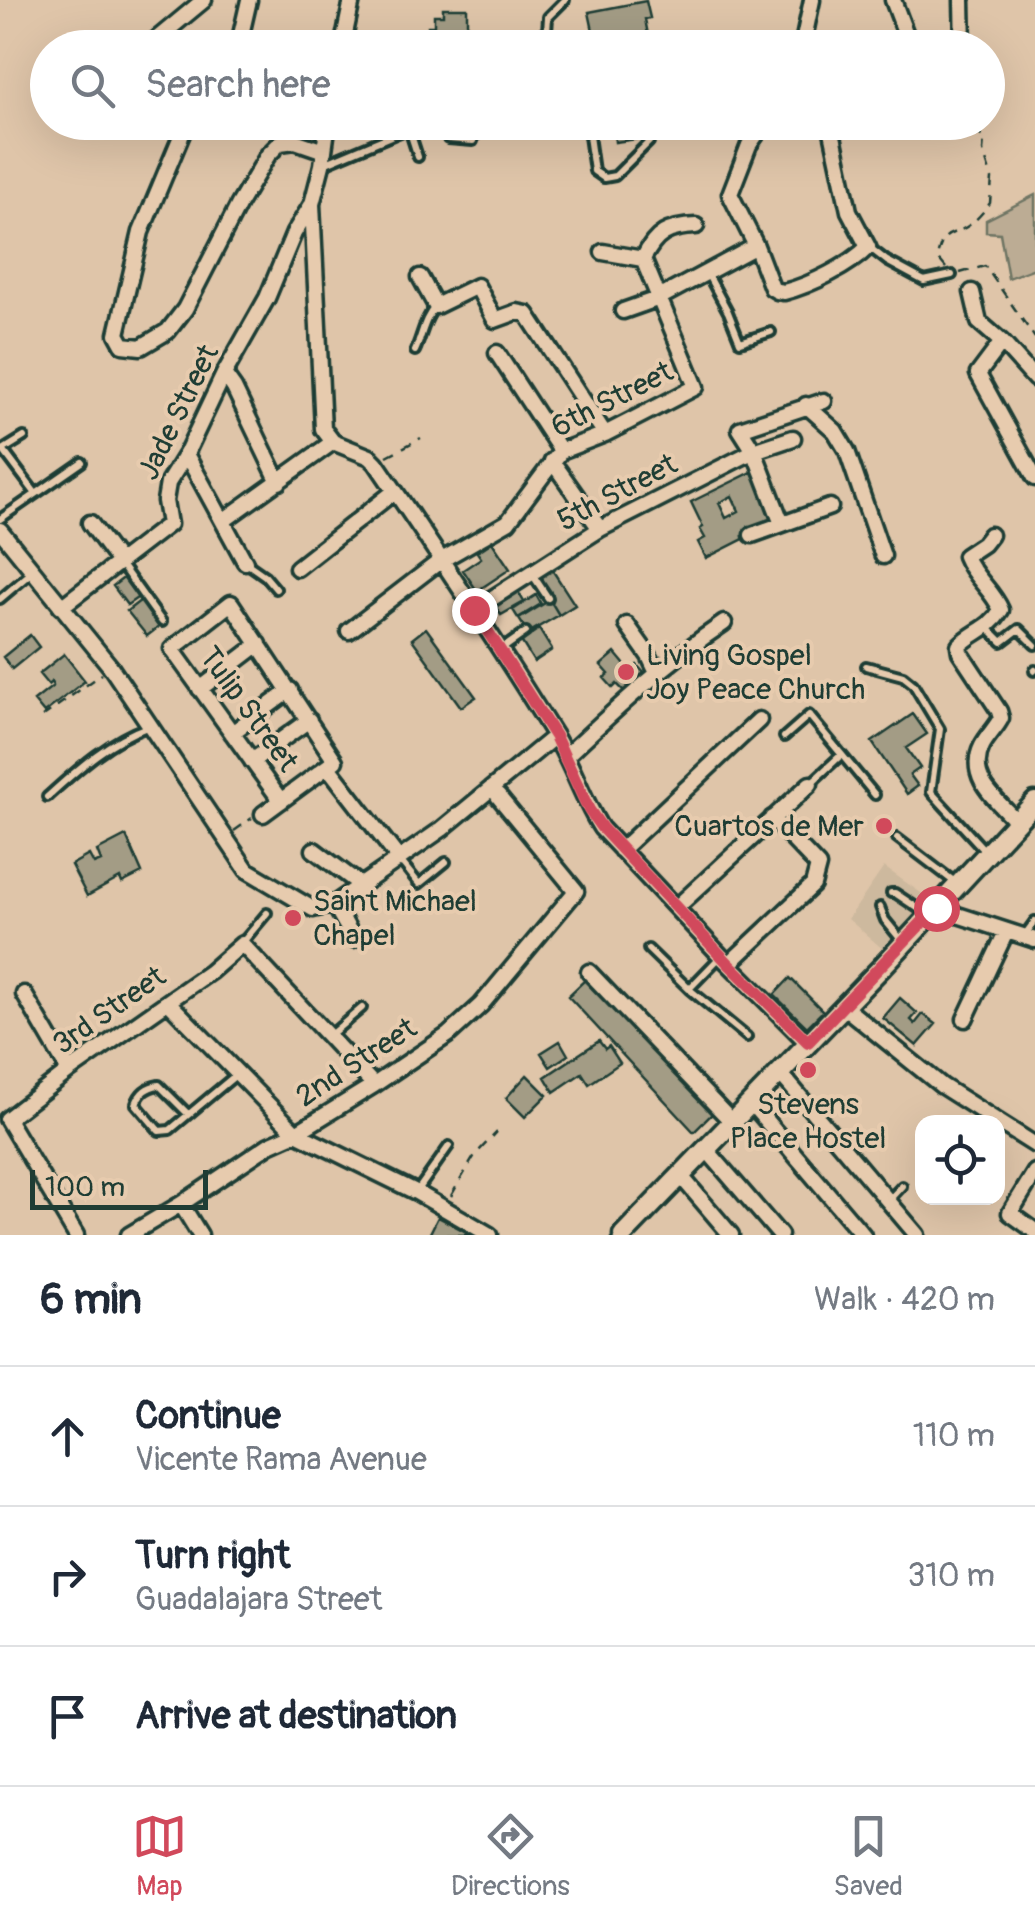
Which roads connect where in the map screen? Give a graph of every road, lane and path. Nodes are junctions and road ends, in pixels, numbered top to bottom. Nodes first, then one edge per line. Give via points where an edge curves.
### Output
1 (204, 0) edge
2 (248, 0) edge
3 (352, 0) edge
4 (565, 0) edge
5 (812, 0) edge
6 (893, 0) edge
7 (962, 0) edge
8 (168, 30) edge
9 (242, 30) edge
10 (346, 30) edge
11 (547, 30) edge
12 (806, 30) edge
13 (904, 30) edge
14 (963, 30) edge
15 (180, 140) edge
16 (295, 140) edge
17 (295, 140) edge
18 (326, 140) edge
19 (376, 140) edge
20 (412, 140) edge
21 (591, 140) edge
22 (753, 140) edge
23 (834, 140) edge
24 (984, 140) edge
25 (649, 142) dead end
26 (323, 158) junction
27 (418, 158) dead end
28 (312, 204) junction
29 (696, 226) dead end
30 (756, 246) junction
31 (868, 247) junction
32 (604, 252) dead end
33 (646, 252) junction
34 (706, 272) junction
35 (952, 275) junction
36 (420, 276) dead end
37 (972, 292) dead end
38 (658, 299) junction
39 (436, 306) junction
40 (623, 311) dead end
41 (771, 332) dead end
42 (1035, 338) edge
43 (1002, 342) junction
44 (416, 351) dead end
45 (498, 353) dead end
46 (224, 374) junction
47 (1035, 380) edge
48 (824, 401) dead end
49 (806, 406) junction
50 (605, 434) junction
51 (24, 437) dead end
52 (421, 438) dead end
53 (793, 438) dead end
54 (333, 442) junction
55 (754, 451) junction
56 (186, 454) junction
57 (557, 456) junction
58 (82, 462) dead end
59 (376, 462) junction
60 (1035, 478) edge
61 (279, 482) junction
62 (395, 491) junction
63 (36, 494) junction
64 (830, 507) dead end
65 (0, 519) edge
66 (224, 521) junction
67 (90, 523) dead end
68 (782, 524) junction
69 (600, 529) junction
70 (0, 530) edge
71 (990, 534) dead end
72 (752, 535) dead end
73 (883, 556) dead end
74 (440, 561) junction
75 (119, 562) junction
76 (245, 562) joint
77 (297, 568) dead end
78 (33, 571) junction
79 (531, 572) junction
80 (276, 590) dead end
81 (548, 598) dead end
82 (0, 599) edge
83 (62, 607) junction
84 (474, 610) junction
85 (162, 622) dead end
86 (724, 623) dead end
87 (627, 625) dead end
88 (988, 627) junction
89 (349, 631) dead end
90 (526, 632) dead end
91 (259, 644) junction
92 (1035, 645) edge
93 (501, 650) junction
94 (110, 666) junction
95 (866, 666) dead end
96 (657, 673) junction
97 (200, 689) junction
98 (290, 690) junction
99 (42, 717) dead end
100 (309, 720) junction
101 (759, 720) dead end
102 (150, 726) junction
103 (232, 734) junction
104 (555, 736) junction
105 (784, 737) dead end
106 (841, 755) junction
107 (566, 756) junction
108 (252, 761) junction
109 (332, 764) junction
110 (810, 784) joint
111 (875, 795) dead end
112 (498, 796) dead end
113 (47, 797) dead end
114 (281, 801) junction
115 (263, 814) joint
116 (1028, 815) edge
117 (772, 818) junction
118 (231, 833) dead end
119 (898, 838) dead end
120 (314, 850) dead end
121 (621, 850) junction
122 (988, 853) junction
123 (399, 859) junction
124 (446, 862) dead end
125 (958, 885) junction
126 (362, 886) junction
127 (892, 893) dead end
128 (334, 904) junction
129 (880, 907) dead end
130 (676, 908) junction
131 (933, 912) junction
132 (267, 913) dead end
133 (1035, 921) edge
134 (1006, 932) junction
135 (354, 939) dead end
136 (1029, 939) edge
137 (904, 943) junction
138 (242, 944) junction
139 (648, 949) dead end
140 (725, 960) junction
141 (589, 972) dead end
142 (689, 989) junction
143 (24, 994) dead end
144 (168, 1002) junction
145 (843, 1006) junction
146 (362, 1008) dead end
147 (965, 1019) dead end
148 (329, 1036) junction
149 (747, 1037) dead end
150 (808, 1042) junction
151 (69, 1071) junction
152 (780, 1073) junction
153 (237, 1074) junction
154 (374, 1085) junction
155 (751, 1103) junction
156 (188, 1114) junction
157 (732, 1122) junction
158 (496, 1132) dead end
159 (296, 1133) junction
160 (1035, 1144) edge
161 (449, 1146) dead end
162 (706, 1149) junction
163 (1035, 1172) edge
164 (680, 1175) junction
165 (902, 1186) dead end
166 (416, 1192) junction
167 (888, 1201) junction
168 (181, 1204) junction
169 (445, 1208) junction
170 (1035, 1231) edge
171 (76, 1235) edge
172 (129, 1235) edge
173 (200, 1235) edge
174 (490, 1235) edge
175 (623, 1235) edge
176 (730, 1235) edge
177 (780, 1235) edge
178 (863, 1235) edge
179 (917, 1235) edge

1 - 8 street
2 - 9 street
3 - 10 street
4 - 11 lane via 548,17
5 - 12 street
6 - 13 street
7 - 14 street
15 - 17 street via 141,232 117,334 122,345 141,347 168,330 268,155
16 - 26 street
18 - 26 street
19 - 26 lane
20 - 27 lane
21 - 25 lane via 594,171 604,178
22 - 30 street via 730,194
23 - 31 street via 849,211
24 - 35 path via 990,204 940,244 938,257
26 - 28 street
28 - 46 street, Jade Street
28 - 54 street via 323,429
29 - 33 street via 667,230
30 - 31 street via 777,292 854,261
30 - 34 street
31 - 35 lane via 924,281
32 - 33 street
33 - 38 street, 6th Street
34 - 38 street
34 - 41 lane via 740,342
35 - 42 path via 985,266
36 - 39 street
37 - 43 street via 980,322
38 - 40 street
38 - 50 street, 6th Street via 696,387
39 - 44 lane
39 - 50 street via 477,286 495,320 527,314
43 - 47 street
43 - 60 street via 978,374
45 - 57 street
46 - 56 street, Jade Street
46 - 61 street
48 - 49 street
49 - 55 street via 740,429
49 - 73 street via 847,451
50 - 57 street, 6th Street
51 - 63 lane via 4,450
52 - 59 path
53 - 55 street, 5th Street
54 - 59 street
54 - 61 street
55 - 68 street
55 - 69 street, 5th Street
56 - 66 street
56 - 75 street, Jade Street via 168,483 169,524
57 - 69 street
57 - 74 street, 6th Street via 508,522
58 - 63 lane
59 - 62 street
61 - 66 street
62 - 74 street
62 - 77 street
63 - 65 lane
64 - 68 street
66 - 76 street
67 - 75 street
68 - 72 street
69 - 79 street, 5th Street
70 - 78 street
71 - 88 street via 965,556 1000,606
74 - 84 street
74 - 89 street, 6th Street
75 - 83 street, Jade Street
75 - 85 lane
76 - 80 lane
78 - 82 lane
78 - 83 street
79 - 81 lane
79 - 84 street, 5th Street
83 - 94 street
84 - 93 street
86 - 96 street
87 - 96 street
88 - 92 lane via 1000,642 1018,629
88 - 116 street via 959,646 1001,718 981,747 977,772 982,784
90 - 93 lane
91 - 97 street
91 - 97 street, Tulip Street via 231,603 172,649
91 - 98 street
93 - 104 street
94 - 99 path
94 - 102 street
95 - 122 lane via 903,676 925,702 940,729 931,792
96 - 107 street
97 - 103 street, Tulip Street
98 - 100 street
98 - 103 street
100 - 108 street
100 - 109 street
101 - 121 street
102 - 113 lane via 124,735
102 - 128 street via 246,870 313,908
103 - 108 street, Tulip Street
104 - 107 street
104 - 123 street
105 - 106 lane via 809,715
106 - 110 lane
106 - 111 lane
107 - 121 street via 589,810
108 - 114 street, Tulip Street
109 - 114 street
109 - 123 street
110 - 117 street
112 - 154 street, 2nd Street via 576,891 481,1004
114 - 115 street
115 - 118 path
116 - 122 main road
117 - 130 street
117 - 140 street via 818,866 813,885
119 - 125 lane
120 - 126 street
121 - 130 street
122 - 125 main road
123 - 124 lane via 419,884
123 - 126 street
125 - 131 main road
126 - 128 street
127 - 131 lane
128 - 135 street
129 - 137 lane
130 - 140 street
131 - 134 street
131 - 137 main road
132 - 138 lane
133 - 136 lane
134 - 136 street
134 - 147 street
137 - 145 main road
138 - 144 street, 3rd Street
138 - 148 street
139 - 142 lane
140 - 142 lane
140 - 150 street
141 - 157 street
142 - 149 lane
143 - 151 street
144 - 151 street, 3rd Street
144 - 153 street
145 - 150 main road
145 - 160 street via 942,1086
146 - 148 lane
148 - 154 street
150 - 152 main road
151 - 171 street, 3rd Street via 7,1119
152 - 155 main road
152 - 167 street
153 - 156 lane
153 - 159 street
154 - 159 street, 2nd Street
155 - 157 main road
155 - 178 street
156 - 156 lane via 159,1132 136,1104 159,1084
157 - 162 main road
158 - 169 path
159 - 166 street
159 - 168 street, 2nd Street
161 - 166 lane
162 - 164 main road
162 - 177 street
163 - 170 street via 1010,1212
164 - 175 main road
164 - 176 street
165 - 167 lane
166 - 169 street
167 - 179 street
168 - 172 street, 2nd Street
168 - 173 street
169 - 174 street

